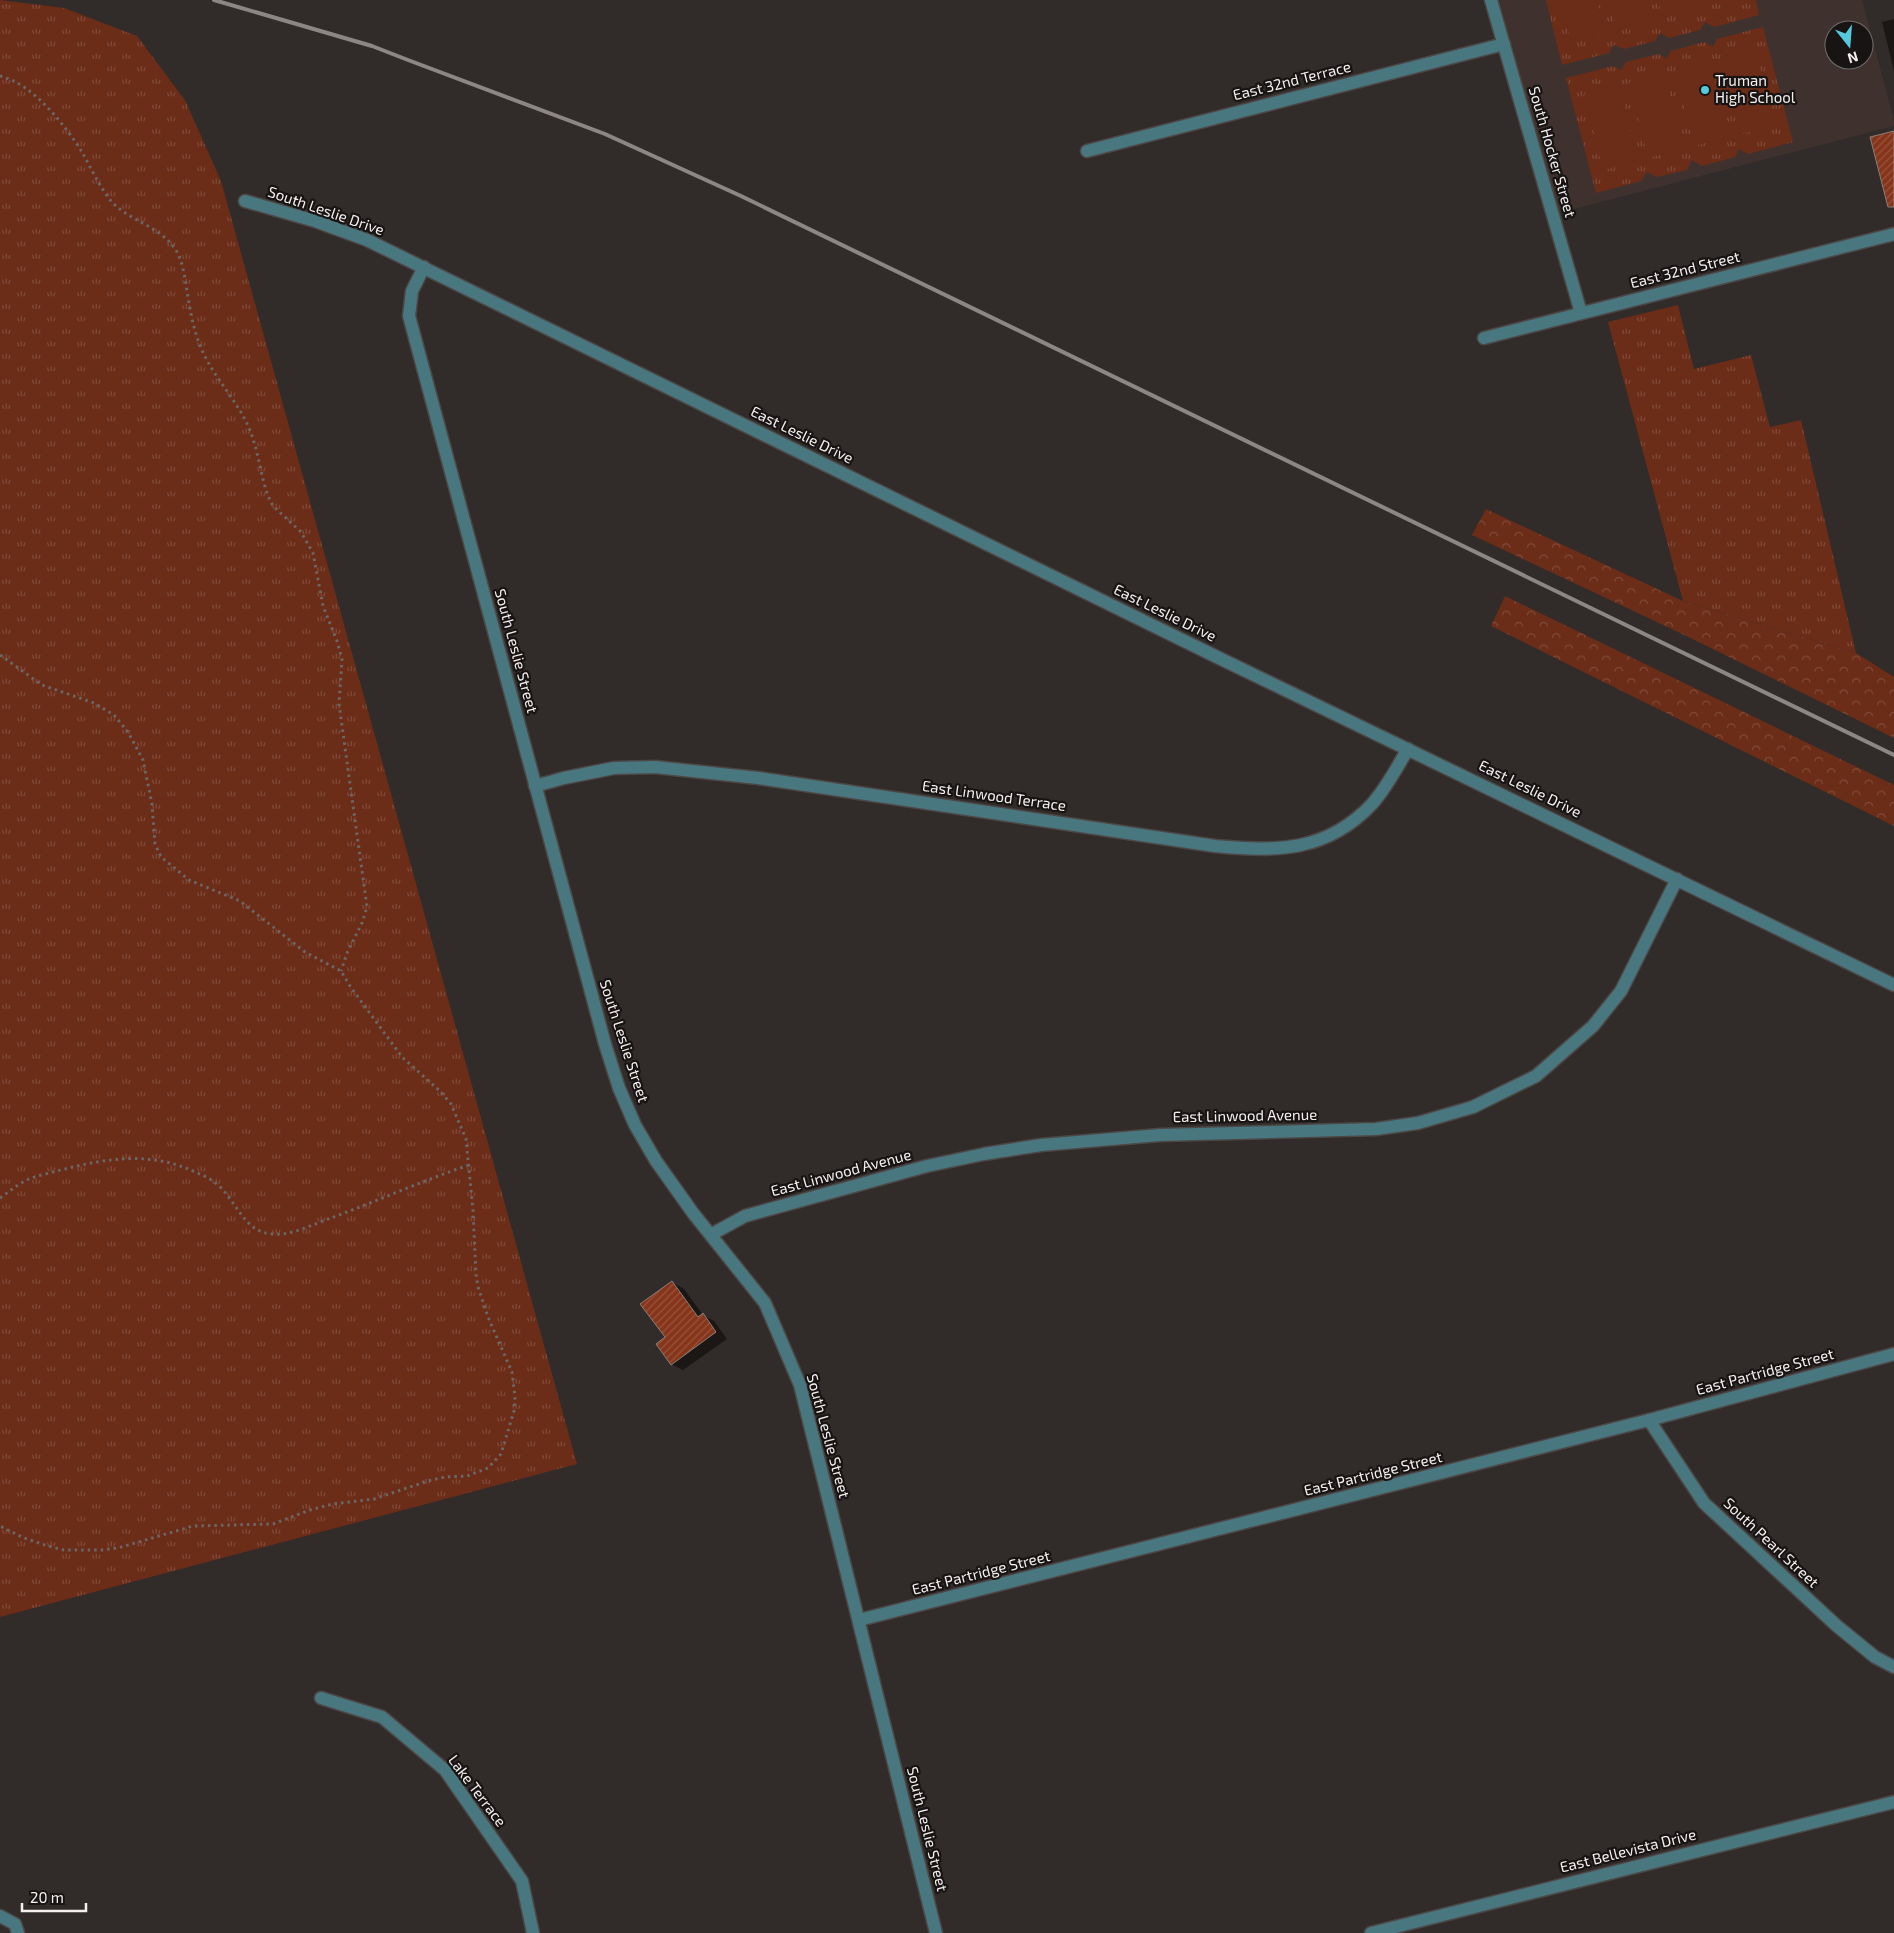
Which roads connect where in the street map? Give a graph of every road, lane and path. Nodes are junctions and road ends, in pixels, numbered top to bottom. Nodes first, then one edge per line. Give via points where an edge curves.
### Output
1 (1492, 0) edge
2 (1504, 44) junction
3 (0, 76) edge
4 (1087, 150) dead end
5 (245, 201) dead end
6 (1894, 234) edge
7 (424, 267) junction
8 (1581, 313) junction
9 (1484, 338) dead end
10 (0, 655) edge
11 (1408, 749) junction
12 (535, 786) junction
13 (1678, 879) junction
14 (341, 971) junction
15 (1894, 985) edge
16 (469, 1165) junction
17 (0, 1198) edge
18 (712, 1234) junction
19 (1894, 1354) edge
20 (1650, 1420) junction
21 (0, 1526) edge
22 (859, 1620) junction
23 (1894, 1667) edge
24 (321, 1698) dead end
25 (1894, 1802) edge
26 (0, 1916) edge
27 (18, 1933) edge
28 (533, 1933) edge
29 (936, 1933) edge
30 (1371, 1933) edge

1 - 2 street, South Hocker Street
2 - 4 street, East 32nd Terrace
2 - 8 street, South Hocker Street
3 - 14 path via 16,81 39,99 70,135 113,202 160,232 174,248 182,264 200,345 249,428 269,498 273,506 302,532 313,553 323,606 342,659 339,711 366,899 362,923
5 - 7 street, South Leslie Drive via 367,240
6 - 8 street, East 32nd Street
7 - 11 street, East Leslie Drive
7 - 12 street, South Leslie Street via 412,291 409,316
8 - 9 street, East 32nd Street
10 - 14 path via 42,686 94,703 121,724 143,760 152,804 155,844 166,863 189,880 240,900 305,952
11 - 12 street, East Linwood Terrace via 1373,803 1356,820 1324,838 1280,850 1215,846 758,778 655,766 614,768
11 - 13 street, East Leslie Drive
12 - 18 street, South Leslie Street via 618,1088 656,1162
13 - 15 street, East Leslie Drive
13 - 18 street, East Linwood Avenue via 1621,991 1593,1026 1536,1076 1473,1108 1418,1123 1376,1129 1160,1134 984,1154 927,1166 745,1216
14 - 16 path via 402,1057 451,1104 466,1139
16 - 17 path via 282,1234 260,1232 243,1218 217,1184 202,1175 166,1161 146,1158 129,1157 80,1165 39,1176 16,1186
16 - 21 path via 478,1287 514,1383 514,1411 507,1439 501,1454 488,1468 467,1476 428,1481 374,1499 310,1510 273,1524 193,1526 102,1550 64,1550 24,1538
18 - 22 street, South Leslie Street via 765,1304 800,1385
19 - 20 street, East Partridge Street
20 - 22 street, East Partridge Street
20 - 23 street, South Pearl Street via 1704,1503 1837,1626 1875,1657
22 - 29 street, South Leslie Street
24 - 28 street, Lake Terrace via 382,1717 445,1770 522,1881
25 - 30 street, East Bellevista Drive
26 - 27 street via 15,1924

